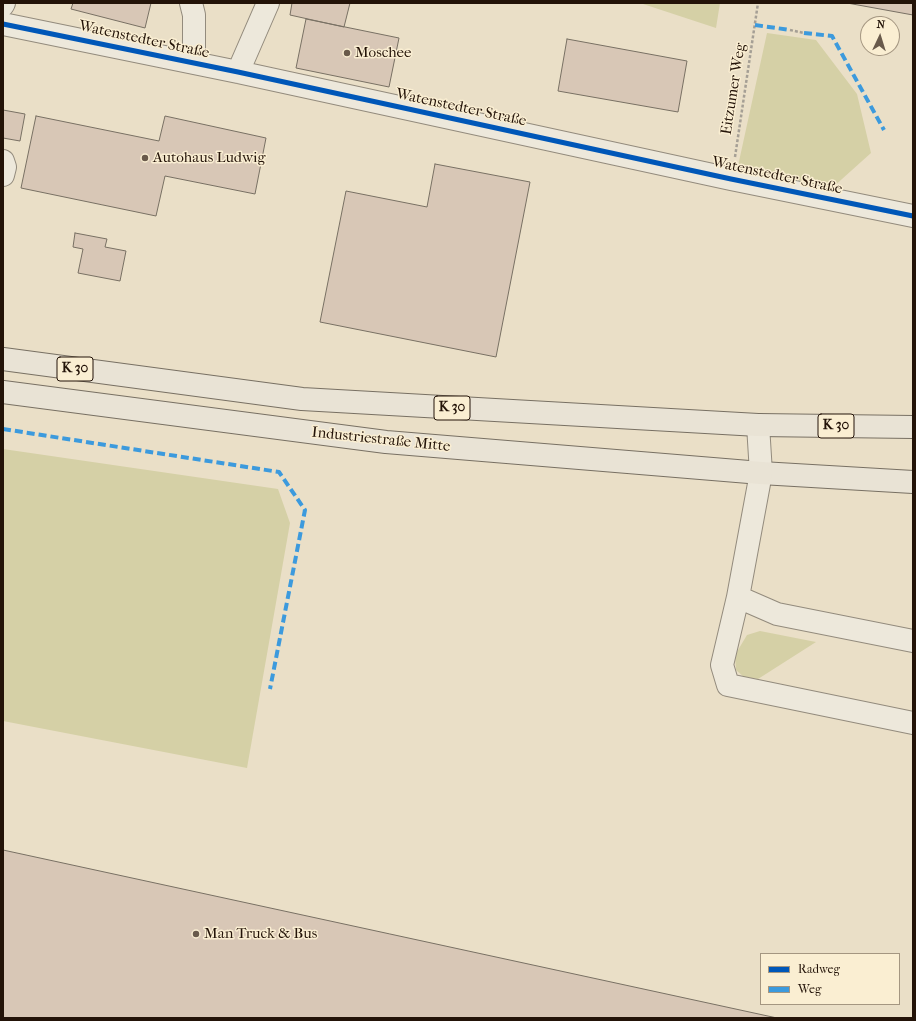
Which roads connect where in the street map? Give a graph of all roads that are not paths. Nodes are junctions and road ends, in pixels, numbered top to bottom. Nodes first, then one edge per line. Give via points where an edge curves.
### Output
1 (191, 3) edge
2 (268, 3) edge
3 (3, 24) edge
4 (194, 63) junction
5 (238, 72) junction
6 (3, 161) edge
7 (3, 175) edge
8 (913, 216) edge
9 (3, 359) edge
10 (3, 392) edge
11 (758, 425) junction
12 (913, 427) edge
13 (760, 473) junction
14 (913, 482) edge
15 (738, 597) junction
16 (913, 641) edge
17 (913, 723) edge

1 - 4 street via 194,15
2 - 5 street
3 - 4 street, Watenstedter Straße
4 - 5 street, Watenstedter Straße
5 - 8 street, Watenstedter Straße
6 - 7 street
9 - 11 main road, K 30 via 302,399
10 - 13 main road, Industriestraße Mitte / K 30 via 386,442
11 - 12 main road, K 30
11 - 13 street
13 - 14 main road, Industriestraße Mitte / K 30
13 - 15 street
15 - 16 street via 777,614
15 - 17 street via 722,665 728,685

